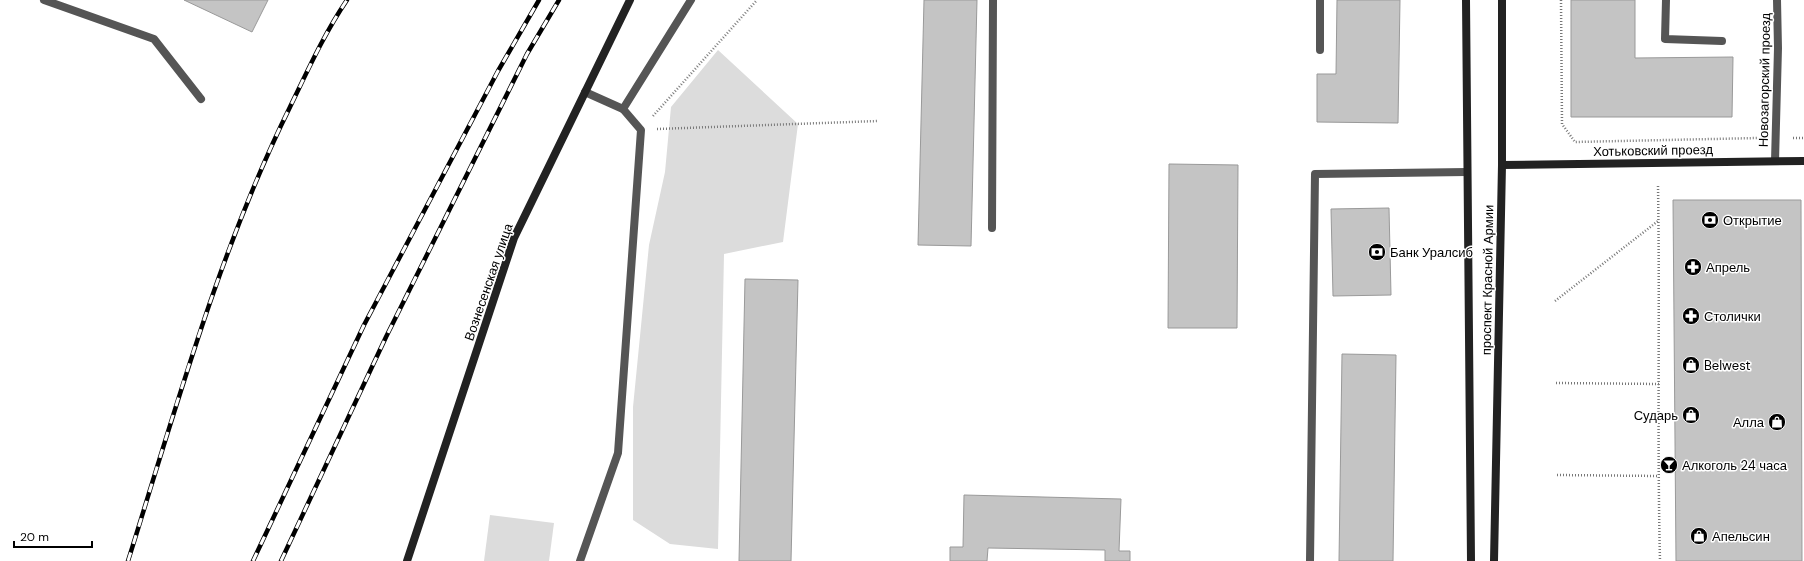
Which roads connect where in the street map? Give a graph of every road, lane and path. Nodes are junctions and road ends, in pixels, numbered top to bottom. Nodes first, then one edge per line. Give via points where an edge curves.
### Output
1 (44, 0) edge
2 (630, 0) edge
3 (691, 0) edge
4 (757, 0) edge
5 (993, 0) edge
6 (1320, 0) edge
7 (1466, 0) edge
8 (1502, 0) edge
9 (1561, 0) edge
10 (1666, 0) edge
11 (1777, 0) edge
12 (1722, 41) dead end
13 (1320, 50) dead end
14 (585, 92) junction
15 (201, 99) dead end
16 (624, 109) junction
17 (878, 121) dead end
18 (640, 130) junction
19 (1776, 138) junction
20 (1804, 138) edge
21 (1775, 161) junction
22 (1804, 161) edge
23 (1502, 165) junction
24 (1467, 172) junction
25 (1658, 186) dead end
26 (1658, 220) junction
27 (992, 228) dead end
28 (1555, 301) dead end
29 (1556, 383) dead end
30 (1660, 384) junction
31 (1557, 474) dead end
32 (1658, 476) junction
33 (407, 561) edge
34 (580, 561) edge
35 (1310, 561) edge
36 (1471, 561) edge
37 (1494, 561) edge
38 (1660, 561) edge

1 - 15 lane via 154,39
2 - 14 main road, Вознесенская улица
3 - 16 lane
4 - 18 path
5 - 27 lane
6 - 13 lane
7 - 24 main road, проспект Красной Армии
8 - 23 main road, проспект Красной Армии
9 - 19 path via 1562,124 1575,142
10 - 12 lane via 1666,39
11 - 19 lane, Новозагорский проезд
14 - 16 lane
14 - 33 main road, Вознесенская улица via 514,238
16 - 18 lane
17 - 18 path
18 - 34 lane via 618,453
19 - 20 path
19 - 21 lane, Новозагорский проезд
21 - 22 main road, Хотьковский проезд
21 - 23 main road, Хотьковский проезд
23 - 37 main road, проспект Красной Армии
24 - 35 lane via 1315,174
24 - 36 main road, проспект Красной Армии
25 - 26 path
26 - 28 path
26 - 30 path
29 - 30 path
30 - 32 path
31 - 32 path
32 - 38 path

